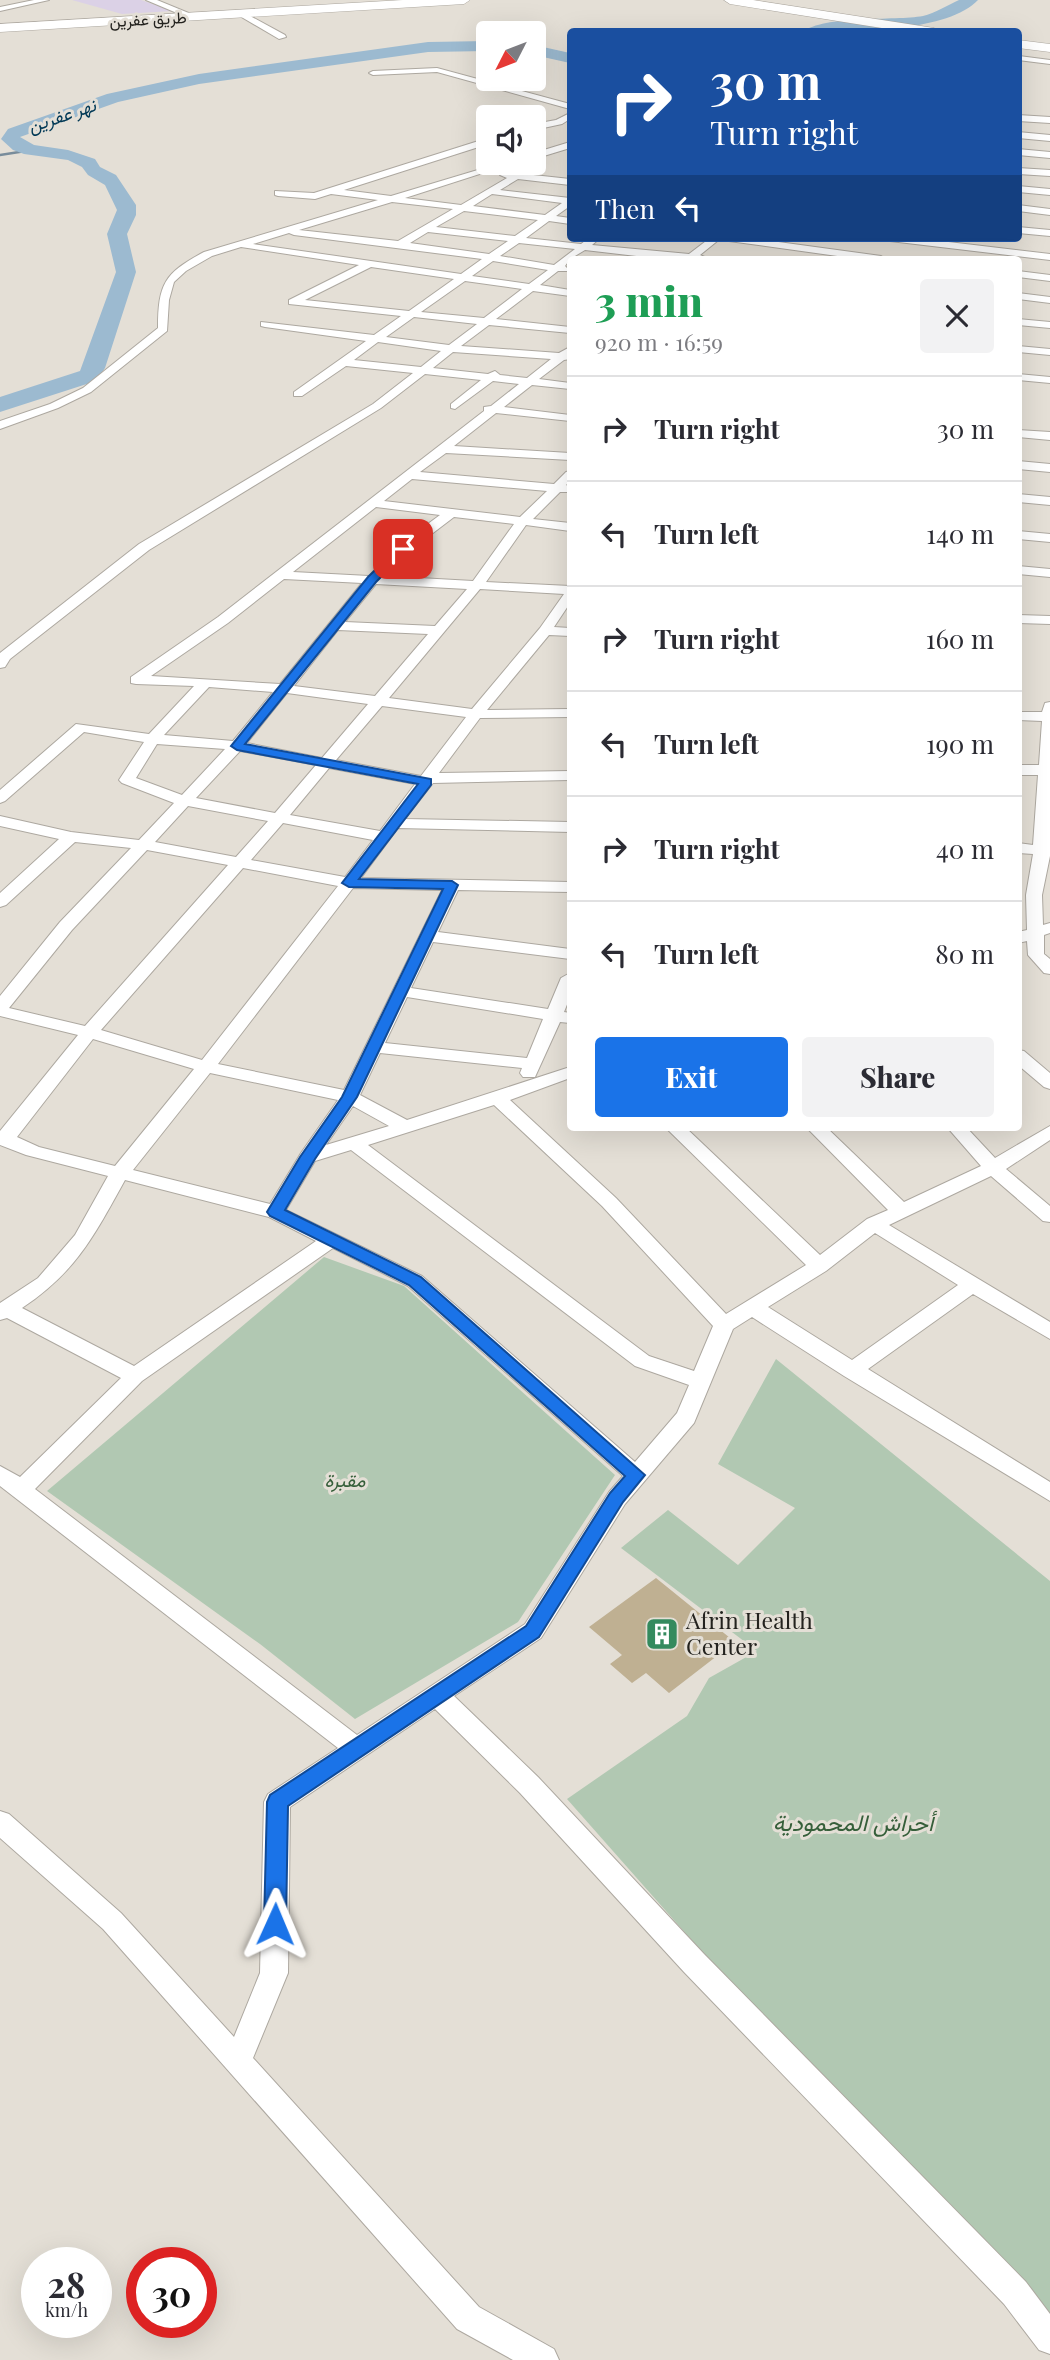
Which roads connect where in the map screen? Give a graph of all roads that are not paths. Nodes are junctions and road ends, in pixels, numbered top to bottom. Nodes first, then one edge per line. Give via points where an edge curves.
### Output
1 (45, 0) edge
2 (416, 0) edge
3 (464, 0) edge
4 (722, 0) edge
5 (157, 1) edge
6 (735, 1) edge
7 (0, 10) edge
8 (187, 13) junction
9 (241, 13) junction
10 (23, 25) junction
11 (261, 25) junction
12 (0, 26) edge
13 (248, 27) dead end
14 (909, 28) edge
15 (282, 37) dead end
16 (1026, 45) edge
17 (1050, 47) edge
18 (1022, 58) edge
19 (1050, 62) edge
20 (373, 73) dead end
21 (567, 106) edge
22 (567, 117) edge
23 (1022, 118) edge
24 (1050, 120) edge
25 (546, 123) edge
26 (1022, 135) edge
27 (1050, 138) edge
28 (476, 145) edge
29 (567, 146) edge
30 (461, 149) junction
31 (476, 151) edge
32 (1022, 152) edge
33 (546, 153) edge
34 (1050, 155) edge
35 (546, 159) edge
36 (558, 161) dead end
37 (415, 164) junction
38 (441, 167) dead end
39 (454, 169) dead end
40 (1022, 171) edge
41 (476, 172) edge
42 (476, 173) edge
43 (1050, 173) edge
44 (508, 175) edge
45 (517, 176) junction
46 (370, 177) junction
47 (395, 181) dead end
48 (567, 182) edge
49 (408, 183) dead end
50 (433, 186) junction
51 (457, 188) dead end
52 (1022, 189) edge
53 (469, 190) dead end
54 (331, 191) junction
55 (278, 192) dead end
56 (493, 192) junction
57 (1050, 192) edge
58 (388, 200) junction
59 (567, 202) edge
60 (567, 204) edge
61 (1022, 208) edge
62 (460, 209) junction
63 (1050, 212) edge
64 (545, 219) junction
65 (567, 221) edge
66 (425, 229) junction
67 (1022, 230) edge
68 (285, 231) junction
69 (1050, 233) edge
70 (518, 240) junction
71 (589, 242) edge
72 (711, 242) edge
73 (752, 242) edge
74 (916, 242) edge
75 (241, 244) junction
76 (400, 244) junction
77 (582, 247) junction
78 (647, 252) edge
79 (828, 255) edge
80 (570, 256) edge
81 (676, 256) edge
82 (694, 256) edge
83 (1006, 256) edge
84 (1022, 256) edge
85 (1050, 257) edge
86 (491, 258) junction
87 (567, 259) edge
88 (369, 264) junction
89 (555, 268) junction
90 (567, 270) edge
91 (1022, 274) edge
92 (463, 277) junction
93 (1050, 278) edge
94 (531, 288) junction
95 (567, 293) edge
96 (1022, 296) edge
97 (1050, 300) edge
98 (300, 302) junction
99 (289, 310) dead end
100 (411, 314) junction
101 (277, 317) dead end
102 (567, 317) edge
103 (487, 321) junction
104 (1022, 322) edge
105 (1050, 325) edge
106 (552, 329) junction
107 (567, 330) edge
108 (376, 338) junction
109 (541, 338) dead end
110 (530, 346) dead end
111 (452, 349) junction
112 (1022, 349) edge
113 (1050, 352) edge
114 (519, 355) junction
115 (567, 355) edge
116 (567, 356) edge
117 (343, 362) junction
118 (422, 370) junction
119 (1022, 377) edge
120 (491, 378) junction
121 (1050, 380) edge
122 (530, 382) junction
123 (567, 386) edge
124 (298, 394) dead end
125 (494, 410) junction
126 (567, 418) edge
127 (0, 425) edge
128 (1022, 433) edge
129 (1050, 436) edge
130 (444, 449) junction
131 (567, 457) edge
132 (1022, 465) edge
133 (1050, 468) edge
134 (409, 475) junction
135 (564, 489) edge
136 (1022, 498) edge
137 (1050, 500) edge
138 (372, 503) junction
139 (451, 513) junction
140 (523, 521) junction
141 (567, 527) edge
142 (1022, 535) edge
143 (1050, 538) edge
144 (1022, 570) edge
145 (1050, 573) edge
146 (281, 575) junction
147 (372, 580) junction
148 (477, 585) junction
149 (567, 592) edge
150 (567, 597) edge
151 (1022, 620) edge
152 (1050, 620) edge
153 (334, 626) junction
154 (438, 630) junction
155 (545, 631) junction
156 (567, 632) edge
157 (0, 664) edge
158 (205, 682) junction
159 (286, 689) junction
160 (377, 701) junction
161 (567, 713) edge
162 (1049, 713) edge
163 (477, 714) junction
164 (1022, 716) edge
165 (153, 739) junction
166 (237, 746) junction
167 (325, 763) junction
168 (1049, 769) edge
169 (1022, 770) edge
170 (566, 776) edge
171 (428, 780) junction
172 (0, 798) edge
173 (184, 801) junction
174 (279, 818) junction
175 (0, 821) edge
176 (567, 827) edge
177 (389, 830) junction
178 (71, 837) junction
179 (145, 845) junction
180 (1022, 848) edge
181 (1046, 851) edge
182 (239, 862) junction
183 (349, 883) junction
184 (452, 885) junction
185 (567, 887) edge
186 (0, 902) edge
187 (1035, 933) edge
188 (427, 936) junction
189 (567, 954) edge
190 (1050, 969) edge
191 (399, 991) junction
192 (567, 991) edge
193 (0, 1009) edge
194 (561, 1017) edge
195 (89, 1032) junction
196 (372, 1046) junction
197 (1022, 1058) edge
198 (534, 1064) junction
199 (203, 1066) junction
200 (567, 1073) edge
201 (1050, 1083) edge
202 (518, 1093) junction
203 (350, 1097) junction
204 (498, 1099) junction
205 (406, 1127) junction
206 (678, 1131) edge
207 (819, 1131) edge
208 (960, 1131) edge
209 (1050, 1132) edge
210 (3, 1139) edge
211 (354, 1143) junction
212 (308, 1157) junction
213 (993, 1168) junction
214 (119, 1174) junction
215 (275, 1212) junction
216 (902, 1212) junction
217 (1050, 1216) edge
218 (874, 1224) junction
219 (331, 1240) junction
220 (819, 1266) junction
221 (972, 1285) junction
222 (755, 1308) junction
223 (3, 1311) edge
224 (724, 1325) junction
225 (1050, 1332) edge
226 (851, 1371) junction
227 (135, 1376) junction
228 (700, 1381) junction
229 (0, 1474) edge
230 (636, 1475) junction
231 (22, 1490) junction
232 (1050, 1493) edge
233 (436, 1694) junction
234 (356, 1748) junction
235 (0, 1822) edge
236 (238, 2061) junction
237 (1050, 2339) edge
238 (542, 2360) edge

1 - 7 street
2 - 8 main road, طريق عفرين
3 - 9 main road, طريق عفرين
4 - 6 main road
5 - 8 street
6 - 14 main road
7 - 10 street
8 - 10 main road, طريق عفرين
9 - 10 main road, طريق عفرين
9 - 11 street
10 - 12 main road, طريق عفرين
11 - 13 street
11 - 15 street
16 - 17 main road
18 - 19 street
20 - 21 street via 437,70
22 - 25 street
23 - 24 street
26 - 27 street
28 - 30 street
29 - 33 street
30 - 31 street
30 - 37 street
32 - 34 street
35 - 36 street
37 - 38 street
37 - 46 street
39 - 41 street
40 - 43 street
42 - 50 street
44 - 45 street
45 - 48 street
45 - 56 street
46 - 47 street
46 - 54 street
49 - 50 street
50 - 51 street
50 - 58 street
52 - 57 street
53 - 56 street
54 - 55 street via 315,196
54 - 58 street
56 - 59 street
56 - 62 street
58 - 62 street
58 - 68 street
60 - 64 street
61 - 63 street
62 - 64 street
62 - 66 street
64 - 65 street
64 - 70 street
66 - 70 street
66 - 76 street
67 - 69 street
68 - 75 street
68 - 76 street
70 - 77 street
70 - 86 street
71 - 77 street
72 - 82 street
73 - 79 street
74 - 83 street
75 - 88 street
75 - 127 street via 208,254 177,271 166,285 163,329 87,390
76 - 86 street
76 - 88 street
77 - 78 street
77 - 80 street
78 - 81 street
84 - 85 street
86 - 89 street
86 - 92 street
87 - 89 street
88 - 92 street
88 - 98 street via 293,302
89 - 90 street
89 - 94 street
91 - 93 street
92 - 94 street
92 - 100 street
94 - 95 street
94 - 103 street
96 - 97 street
98 - 99 street
98 - 100 street
100 - 103 street
100 - 108 street
101 - 108 street via 265,324
102 - 106 street
103 - 106 street
103 - 111 street
104 - 105 street
106 - 107 street
106 - 109 street
108 - 111 street
108 - 117 street
110 - 114 street
111 - 114 street
111 - 118 street
112 - 113 street
114 - 115 street
114 - 120 street
116 - 122 street
117 - 118 street
117 - 124 street
118 - 120 street
118 - 157 street via 377,406 144,547
119 - 121 street
120 - 122 street
120 - 125 street via 455,406
122 - 123 street
122 - 125 street
125 - 126 street
125 - 130 street
128 - 129 street
130 - 131 street
130 - 134 street
132 - 133 street
134 - 135 street
134 - 138 street
135 - 140 street
136 - 137 street
138 - 139 street
138 - 146 street
139 - 140 street
139 - 147 street via 403,549
140 - 141 street
140 - 148 street
142 - 143 street
144 - 145 street
146 - 147 street
146 - 158 street via 136,680
147 - 148 street
147 - 153 street
148 - 149 street
148 - 154 street
150 - 155 street
151 - 152 street
153 - 154 street
153 - 159 street
154 - 160 street
155 - 156 street
155 - 163 street
158 - 159 street
158 - 165 street
159 - 160 street
159 - 166 street
160 - 163 street
160 - 167 street
161 - 163 street
162 - 164 street
162 - 168 street
163 - 171 street
165 - 166 street
165 - 172 street via 81,727
165 - 173 street via 127,780
166 - 167 street
166 - 173 street
167 - 171 street
167 - 174 street
168 - 169 street
168 - 181 street
170 - 171 street
171 - 177 street
173 - 174 street
173 - 179 street
174 - 177 street
174 - 182 street
175 - 178 street
176 - 177 street
177 - 183 street
178 - 179 street
178 - 186 street
179 - 182 street
179 - 193 street via 66,926
180 - 181 street
181 - 187 street via 1034,895
182 - 183 street
182 - 195 street
183 - 184 street
183 - 199 street
184 - 185 street
184 - 188 street
187 - 190 street via 1036,955
188 - 189 street
188 - 191 street
191 - 194 street
191 - 196 street
192 - 194 street
193 - 195 street
194 - 198 street
195 - 199 street
195 - 210 street
196 - 198 street
196 - 203 street
197 - 201 street
198 - 202 street
199 - 203 street
199 - 214 street
200 - 202 street
202 - 204 street
203 - 205 street
203 - 212 street
204 - 205 street
204 - 224 street via 609,1202
205 - 211 street
206 - 220 street
207 - 216 street
208 - 213 street
209 - 213 street
210 - 214 street
211 - 212 street
211 - 228 street via 642,1361
212 - 215 street
213 - 216 street
213 - 217 street
214 - 215 street
214 - 223 street via 83,1239 45,1283
215 - 219 street
216 - 218 street
218 - 220 street
218 - 221 street
219 - 227 street
219 - 230 street via 415,1281
220 - 222 street
221 - 225 street
221 - 226 street
222 - 224 street
222 - 226 street
223 - 227 street
224 - 228 street
226 - 232 street
227 - 231 street
228 - 230 street via 686,1417
229 - 231 street
230 - 233 street via 617,1497 533,1631
231 - 234 street
233 - 234 street
233 - 237 street via 529,1785 694,1964 1015,2293
234 - 236 street via 277,1802 274,1973
235 - 236 street via 113,1921
236 - 238 street via 467,2318

